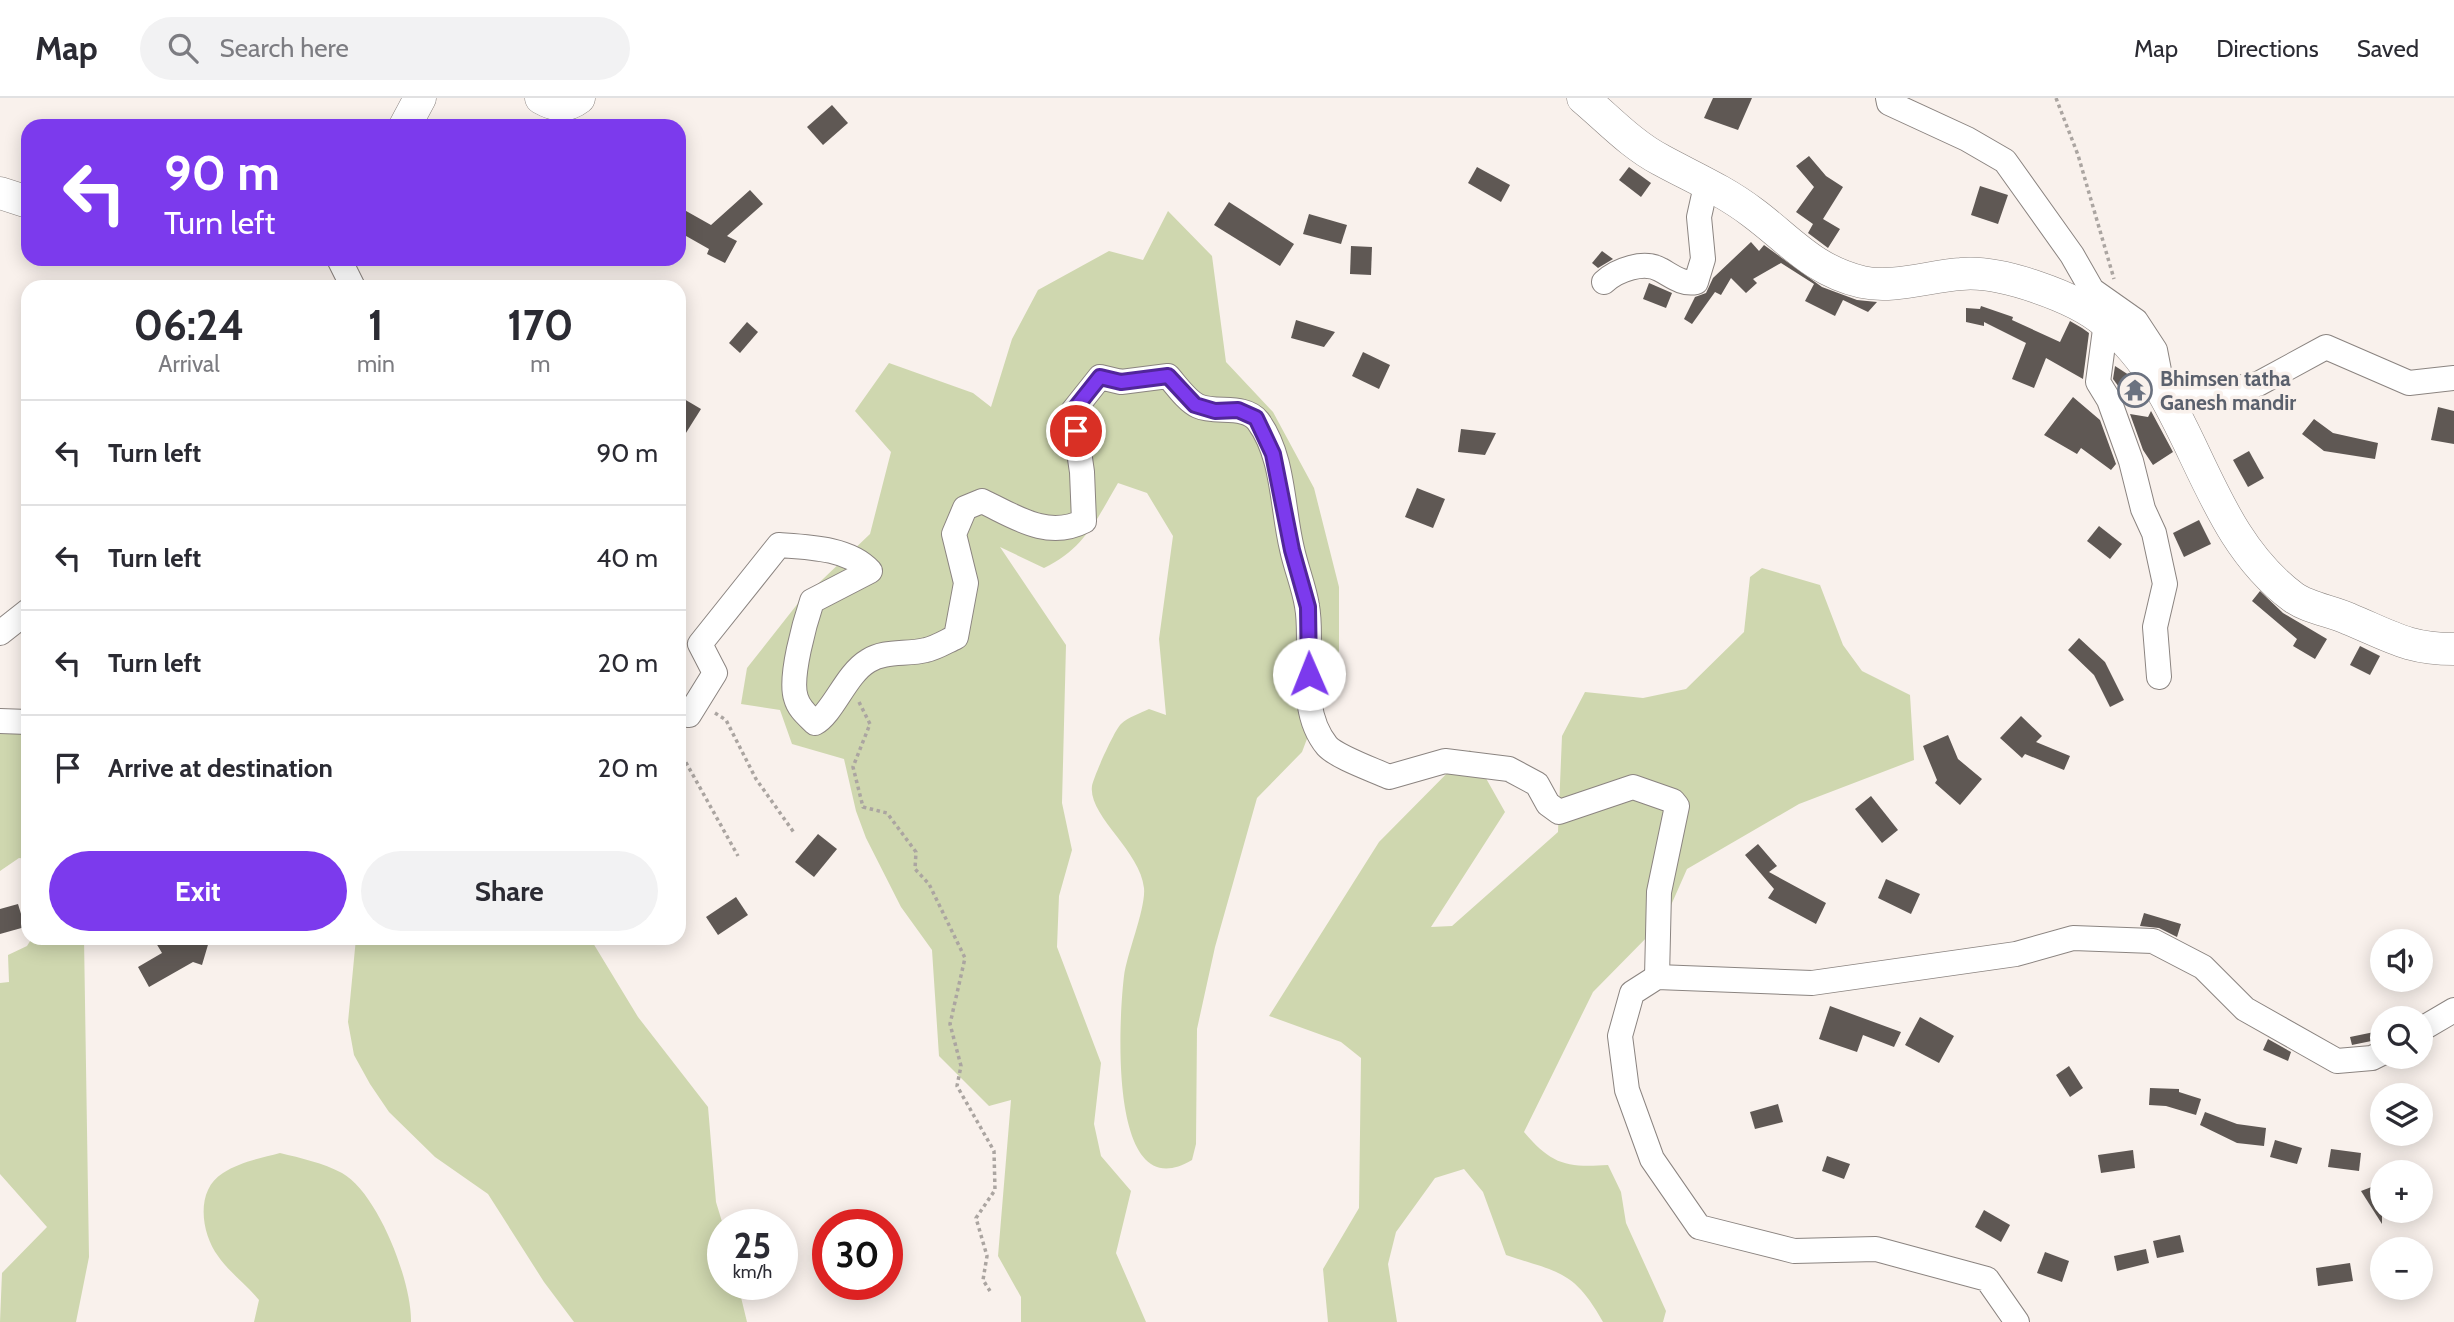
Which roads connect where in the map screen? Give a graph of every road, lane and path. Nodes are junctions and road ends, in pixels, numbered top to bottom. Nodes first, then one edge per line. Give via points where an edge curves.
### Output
1 (420, 98) edge
2 (541, 98) edge
3 (579, 98) edge
4 (1583, 98) edge
5 (1888, 98) edge
6 (2056, 98) edge
7 (409, 119) edge
8 (1707, 181) junction
9 (0, 193) edge
10 (21, 200) edge
11 (1604, 282) dead end
12 (2114, 315) junction
13 (2454, 378) edge
14 (2162, 386) junction
15 (21, 616) edge
16 (0, 633) edge
17 (2454, 649) edge
18 (2159, 677) dead end
19 (848, 681) junction
20 (687, 707) edge
21 (0, 721) edge
22 (21, 722) edge
23 (686, 763) edge
24 (795, 834) dead end
25 (738, 856) dead end
26 (1657, 977) junction
27 (2454, 1010) edge
28 (2433, 1022) edge
29 (2370, 1058) edge
30 (990, 1291) dead end
31 (2017, 1322) edge

1 - 7 main road
2 - 3 main road via 553,105 570,105
4 - 8 main road via 1659,160
5 - 12 street via 1889,103 2005,161 2092,290
6 - 12 path via 2078,155
8 - 11 street via 1699,217 1703,258 1696,282 1644,267 1627,268
8 - 12 main road via 1753,212 1800,254 1864,283 1979,273
9 - 10 main road
12 - 14 main road
12 - 18 street via 2098,382 2132,461 2165,584 2155,627
13 - 14 street via 2409,383 2326,347 2220,400
14 - 17 main road via 2231,530 2294,598 2396,641
15 - 16 street
19 - 20 street via 816,723 800,708 794,681 812,601 870,570 839,554 779,545 700,644 715,673
19 - 26 street via 865,662 880,654 928,650 956,637 966,583 954,534 965,508 982,501 1039,528 1084,522 1073,411 1100,377 1121,382 1168,376 1195,405 1215,411 1238,410 1256,418 1263,429 1279,477 1308,607 1309,696 1314,721 1328,747 1389,777 1445,761 1509,769 1537,784 1548,804 1559,812 1633,787 1673,801 1677,806 1659,892
19 - 30 path via 870,724 853,767 863,807 887,813 916,852 915,869 929,884 965,958 950,1024 961,1066 957,1086 994,1151 995,1190 976,1218 987,1256 983,1280
20 - 24 path via 726,720 756,779
21 - 22 street
23 - 25 path
26 - 29 street via 1812,983 2016,954 2073,938 2153,941 2203,967 2245,1009 2309,1047 2337,1060
26 - 31 street via 1632,993 1620,1036 1627,1090 1652,1159 1699,1227 1794,1251 1876,1249 1987,1279
27 - 28 street

